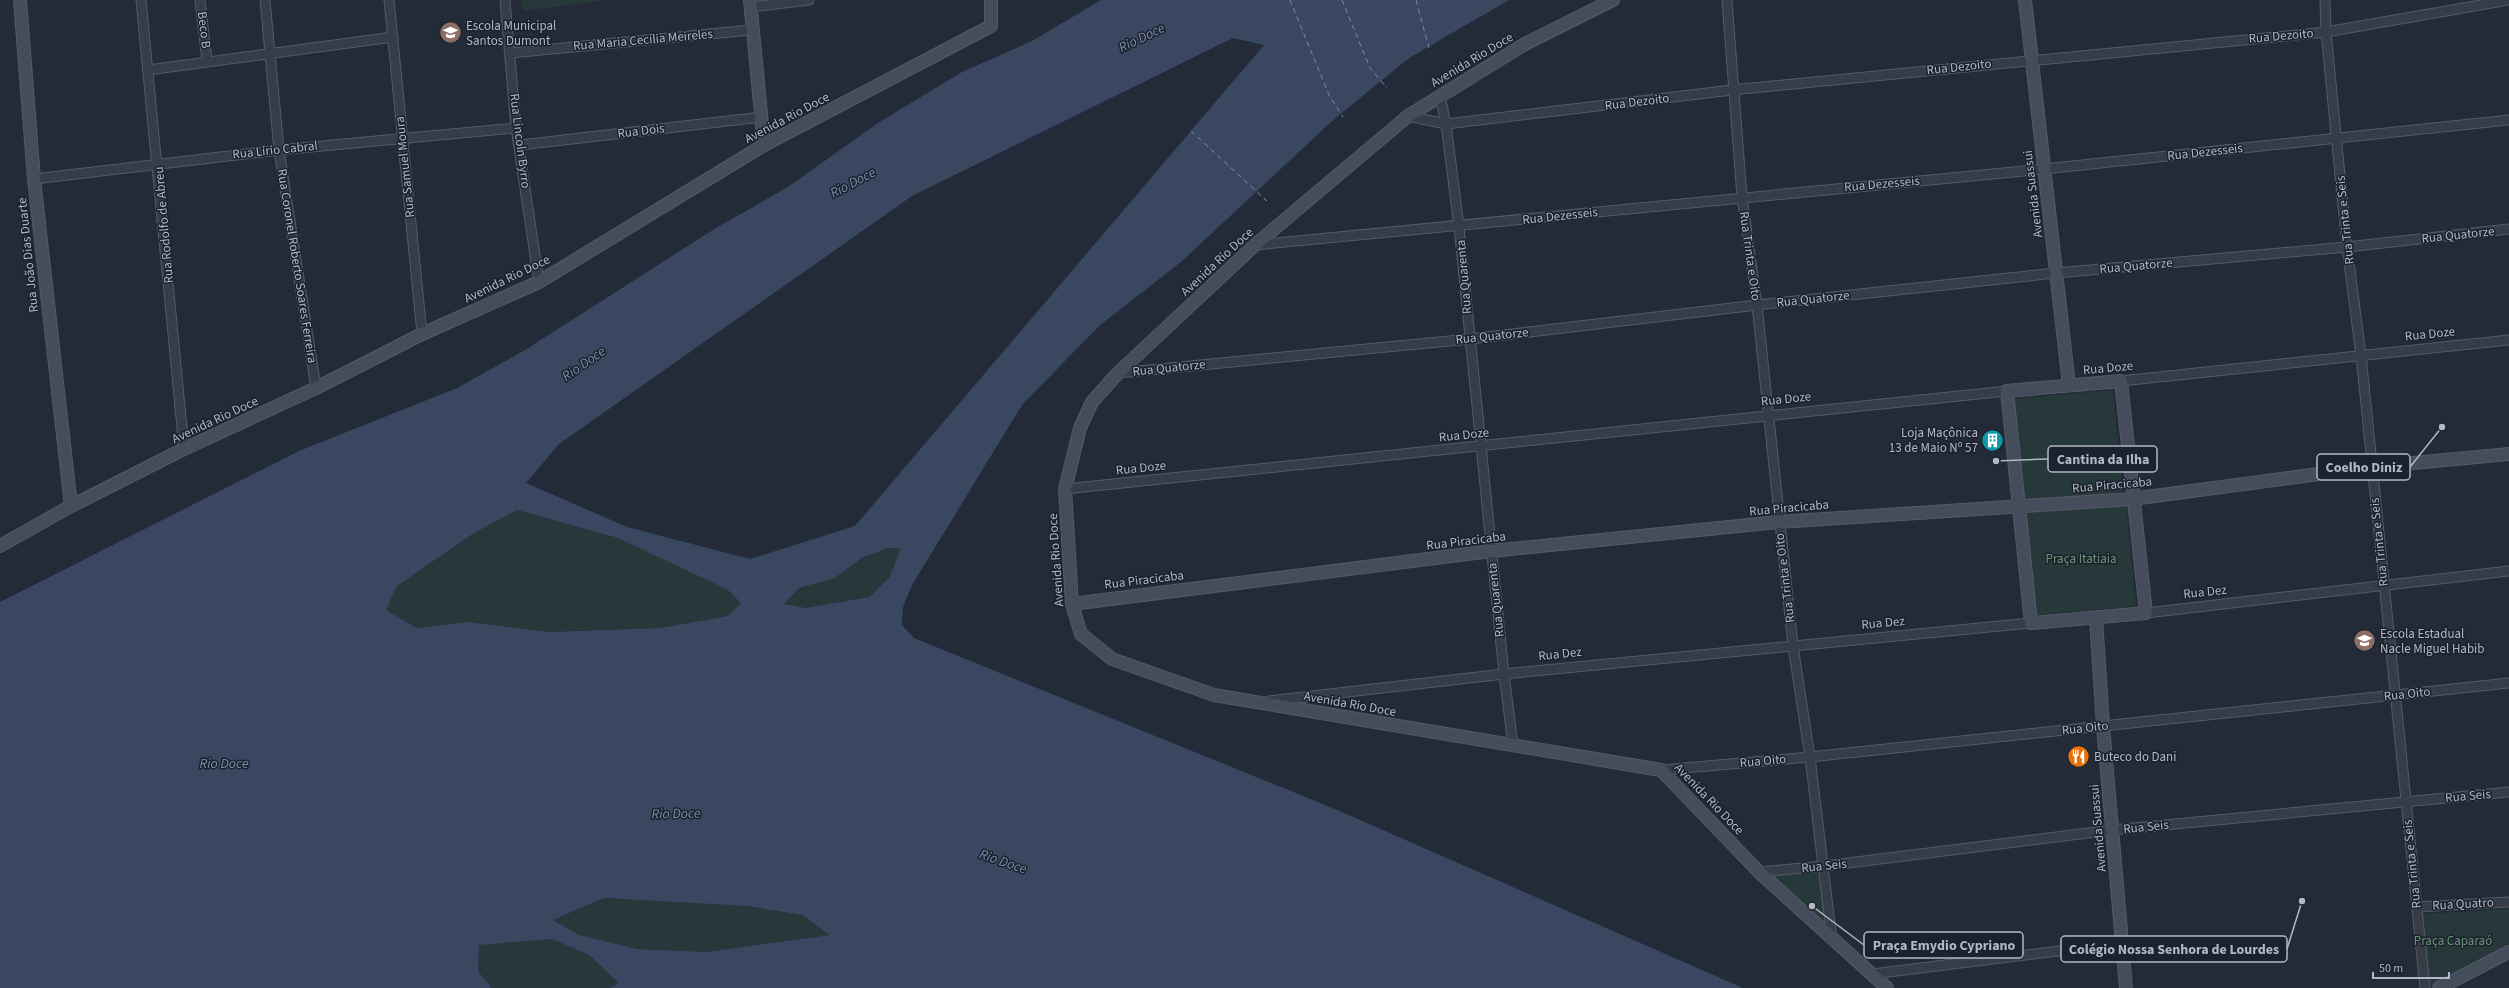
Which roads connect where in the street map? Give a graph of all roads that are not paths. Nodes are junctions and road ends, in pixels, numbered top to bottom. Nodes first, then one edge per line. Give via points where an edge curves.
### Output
1 (20, 0) edge
2 (141, 0) edge
3 (200, 0) edge
4 (265, 0) edge
5 (389, 0) edge
6 (505, 0) edge
7 (809, 0) edge
8 (991, 0) edge
9 (1613, 0) edge
10 (1727, 0) edge
11 (2025, 0) edge
12 (2325, 0) edge
13 (2509, 0) edge
14 (750, 3) edge
15 (752, 30) junction
16 (2326, 32) junction
17 (394, 37) junction
18 (510, 53) junction
19 (270, 54) junction
20 (2032, 60) junction
21 (207, 61) junction
22 (148, 70) junction
23 (1732, 90) junction
24 (1440, 96) junction
25 (1408, 116) junction
26 (762, 117) junction
27 (2509, 120) edge
28 (1446, 124) junction
29 (516, 128) junction
30 (402, 137) junction
31 (2337, 138) junction
32 (764, 145) junction
33 (520, 146) junction
34 (279, 150) junction
35 (158, 164) junction
36 (2044, 168) junction
37 (34, 179) junction
38 (1742, 197) junction
39 (1459, 227) junction
40 (2509, 229) edge
41 (1255, 245) junction
42 (2346, 247) junction
43 (2056, 273) junction
44 (539, 282) junction
45 (1757, 305) junction
46 (422, 334) junction
47 (1470, 339) junction
48 (2509, 340) edge
49 (2361, 355) junction
50 (1118, 373) junction
51 (2121, 381) junction
52 (2069, 385) junction
53 (316, 388) junction
54 (2007, 391) junction
55 (1769, 415) junction
56 (1482, 447) junction
57 (184, 449) junction
58 (2509, 454) edge
59 (2371, 467) junction
60 (1066, 489) junction
61 (2132, 499) junction
62 (71, 506) junction
63 (2019, 506) junction
64 (1778, 522) junction
65 (0, 546) edge
66 (1491, 551) junction
67 (2509, 571) edge
68 (2384, 586) junction
69 (1072, 604) junction
70 (2146, 613) junction
71 (2096, 618) junction
72 (2031, 623) junction
73 (1793, 646) junction
74 (1504, 674) junction
75 (2509, 683) edge
76 (2394, 695) junction
77 (1260, 702) junction
78 (2102, 726) junction
79 (1513, 745) junction
80 (1810, 757) junction
81 (1661, 770) junction
82 (2509, 792) edge
83 (2406, 802) junction
84 (2112, 830) junction
85 (1824, 866) junction
86 (1759, 872) junction
87 (2509, 902) edge
88 (2416, 907) junction
89 (1832, 940) junction
90 (2123, 943) junction
91 (2509, 952) edge
92 (1872, 974) junction
93 (1887, 988) edge
94 (2126, 988) edge
95 (2425, 988) edge
96 (2439, 988) edge

1 - 37 street, Rua João Dias Duarte
2 - 22 street, Rua Rodolfo de Abreu
3 - 21 street, Beco B
4 - 19 street, Rua Coronel Roberto Soares Ferreira
5 - 17 street, Rua Samuel Moura
6 - 18 street, Rua Lincoln Byrro
7 - 14 street
8 - 32 street, Avenida Rio Doce via 991,26
9 - 24 street, Avenida Rio Doce via 1525,44
10 - 23 street, Rua Trinta e Oito
11 - 20 street, Avenida Suassui
12 - 16 street, Rua Trinta e Seis
13 - 16 street, Rua Dezoito
14 - 15 street
15 - 18 street, Rua Maria Cecília Meireles
15 - 26 street
16 - 20 street, Rua Dezoito
16 - 31 street, Rua Trinta e Seis
17 - 19 street
17 - 30 street, Rua Samuel Moura
18 - 29 street, Rua Lincoln Byrro
19 - 21 street
19 - 34 street, Rua Coronel Roberto Soares Ferreira
20 - 23 street, Rua Dezoito
20 - 36 street, Avenida Suassui
21 - 22 street
22 - 35 street, Rua Rodolfo de Abreu
23 - 28 street, Rua Dezoito
23 - 38 street, Rua Trinta e Oito
24 - 25 street, Avenida Rio Doce
24 - 28 street, Rua Quarenta
25 - 28 street, Rua Dezoito
25 - 41 street, Avenida Rio Doce
26 - 32 street
26 - 33 street, Rua Dois
27 - 31 street, Rua Dezesseis
28 - 39 street, Rua Quarenta
29 - 30 street, Rua Lírio Cabral
29 - 33 street, Rua Lincoln Byrro
30 - 34 street, Rua Lírio Cabral
30 - 46 street, Rua Samuel Moura
31 - 36 street, Rua Dezesseis
31 - 42 street, Rua Trinta e Seis
32 - 44 street, Avenida Rio Doce
33 - 44 street, Rua Lincoln Byrro
34 - 35 street, Rua Lírio Cabral
34 - 53 street, Rua Coronel Roberto Soares Ferreira
35 - 37 street, Rua Lírio Cabral
35 - 57 street, Rua Rodolfo de Abreu
36 - 38 street, Rua Dezesseis
36 - 43 street, Avenida Suassui
37 - 62 street, Rua João Dias Duarte
38 - 39 street, Rua Dezesseis
38 - 45 street, Rua Trinta e Oito
39 - 41 street, Rua Dezesseis
39 - 47 street, Rua Quarenta
40 - 42 street, Rua Quatorze
41 - 50 street, Avenida Rio Doce
42 - 43 street, Rua Quatorze
42 - 49 street, Rua Trinta e Seis
43 - 45 street, Rua Quatorze
43 - 52 street, Avenida Suassui
44 - 46 street, Avenida Rio Doce
45 - 47 street, Rua Quatorze
45 - 55 street, Rua Trinta e Oito
46 - 53 street, Avenida Rio Doce
47 - 50 street, Rua Quatorze
47 - 56 street, Rua Quarenta
48 - 49 street, Rua Doze
49 - 51 street, Rua Doze
49 - 59 street, Rua Trinta e Seis
50 - 60 street, Avenida Rio Doce via 1092,402 1080,428
51 - 52 street, Rua Doze
51 - 61 street
52 - 54 street, Rua Doze
53 - 57 street, Avenida Rio Doce
54 - 55 street, Rua Doze
54 - 63 street
55 - 56 street, Rua Doze
55 - 64 street, Rua Trinta e Oito
56 - 60 street, Rua Doze
56 - 66 street, Rua Quarenta
57 - 62 street, Avenida Rio Doce
58 - 59 street, Rua Piracicaba
59 - 61 street, Rua Piracicaba
59 - 68 street, Rua Trinta e Seis
60 - 69 street, Avenida Rio Doce
61 - 63 street, Rua Piracicaba
61 - 70 street
62 - 65 street, Avenida Rio Doce
63 - 64 street, Rua Piracicaba
63 - 72 street
64 - 66 street, Rua Piracicaba
64 - 73 street, Rua Trinta e Oito
66 - 69 street, Rua Piracicaba
66 - 74 street, Rua Quarenta
67 - 68 street, Rua Dez
68 - 70 street, Rua Dez
68 - 76 street, Rua Trinta e Seis
69 - 77 street, Avenida Rio Doce via 1081,634 1112,659 1214,695
70 - 71 street, Rua Dez
71 - 72 street, Rua Dez
71 - 78 street, Avenida Suassui
72 - 73 street, Rua Dez
73 - 74 street, Rua Dez
73 - 80 street, Rua Trinta e Oito
74 - 77 street, Rua Dez
74 - 79 street, Rua Quarenta
75 - 76 street, Rua Oito
76 - 78 street, Rua Oito
76 - 83 street, Rua Trinta e Seis
77 - 79 street, Avenida Rio Doce
78 - 80 street, Rua Oito
78 - 84 street, Avenida Suassui
79 - 81 street, Avenida Rio Doce
80 - 81 street, Rua Oito
80 - 85 street, Rua Trinta e Oito
81 - 86 street, Avenida Rio Doce
82 - 83 street, Rua Seis
83 - 84 street, Rua Seis
83 - 88 street, Rua Trinta e Seis
84 - 85 street, Rua Seis
84 - 90 street, Avenida Suassui
85 - 86 street, Rua Seis
85 - 89 street, Rua Trinta e Oito
86 - 89 street, Avenida Rio Doce
87 - 88 street, Rua Quatro
88 - 95 street, Rua Trinta e Seis
89 - 92 street, Avenida Rio Doce
90 - 92 street
90 - 94 street, Avenida Suassui
91 - 96 street
92 - 93 street, Avenida Rio Doce

